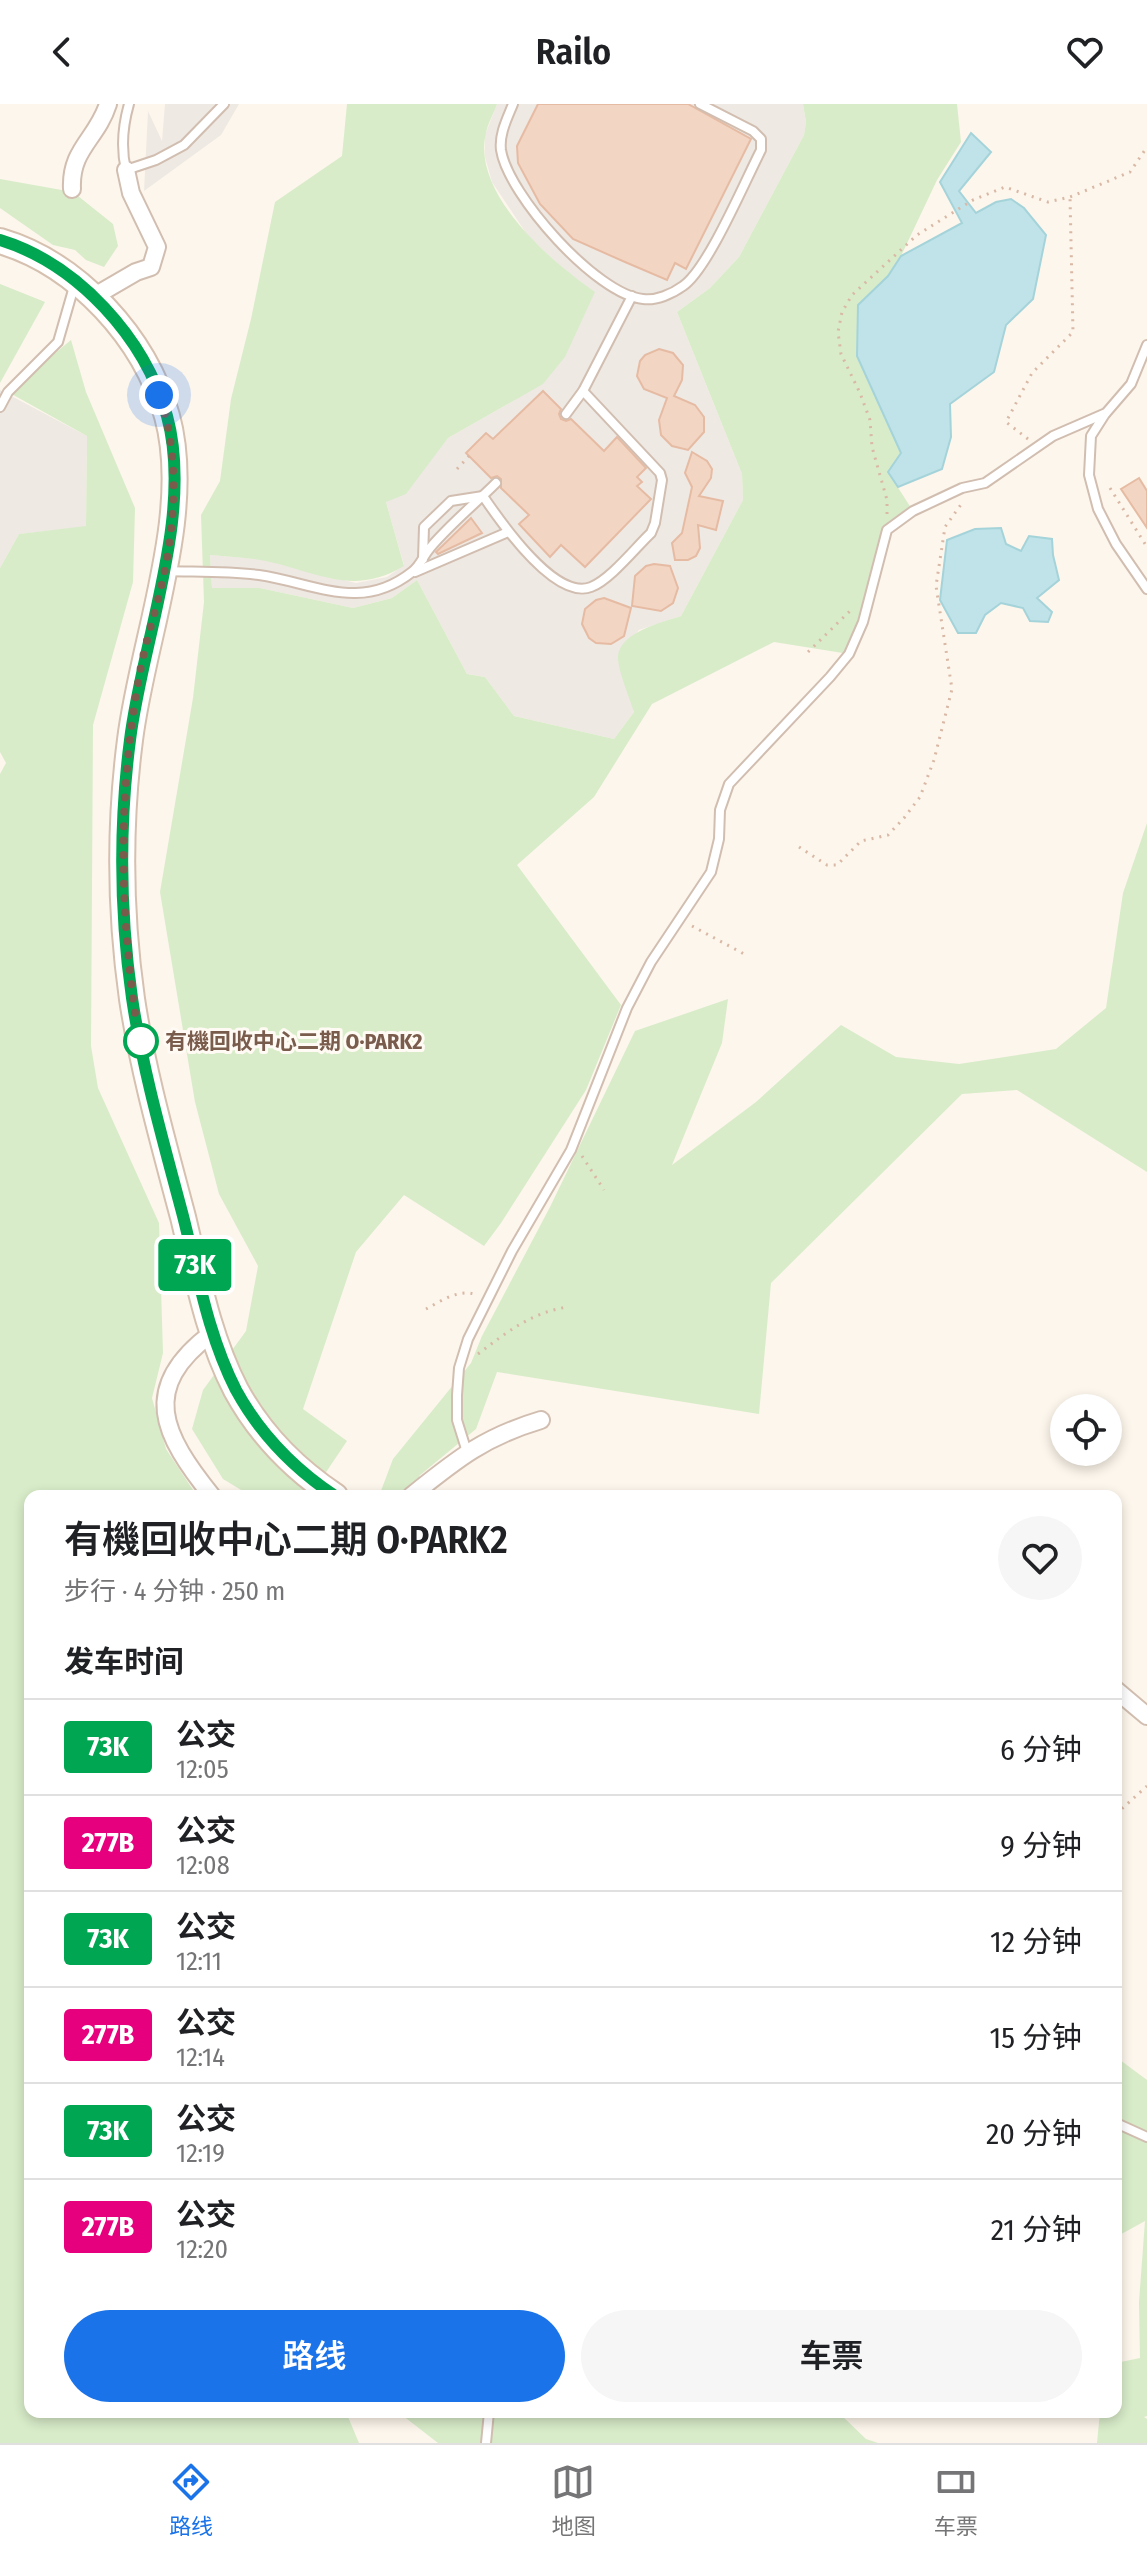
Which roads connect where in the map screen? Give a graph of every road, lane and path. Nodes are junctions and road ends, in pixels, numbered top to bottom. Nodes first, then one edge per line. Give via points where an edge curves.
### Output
1 (108, 104) edge
2 (129, 104) edge
3 (224, 104) edge
4 (513, 104) edge
5 (700, 104) edge
6 (1147, 147) edge
7 (126, 170) junction
8 (72, 189) dead end
9 (1070, 197) junction
10 (0, 241) edge
11 (84, 290) junction
12 (632, 296) junction
13 (1147, 345) edge
14 (583, 391) junction
15 (0, 407) edge
16 (1106, 413) junction
17 (566, 414) dead end
18 (1037, 446) junction
19 (469, 456) dead end
20 (457, 469) dead end
21 (496, 483) dead end
22 (982, 483) junction
23 (1110, 488) dead end
24 (483, 496) junction
25 (887, 530) junction
26 (508, 532) junction
27 (1147, 547) edge
28 (423, 559) junction
29 (165, 571) junction
30 (410, 574) junction
31 (874, 584) junction
32 (1147, 589) edge
33 (808, 652) dead end
34 (799, 847) dead end
35 (697, 929) dead end
36 (746, 955) dead end
37 (580, 1153) dead end
38 (604, 1190) dead end
39 (488, 1300) junction
40 (568, 1307) dead end
41 (426, 1309) dead end
42 (212, 1333) junction
43 (459, 1368) junction
44 (541, 1420) dead end
45 (467, 1452) junction
46 (207, 1490) edge
47 (327, 1490) edge
48 (419, 1490) edge
49 (1122, 1695) edge
50 (1147, 1716) edge
51 (1147, 1786) edge
52 (1122, 1809) edge
53 (1122, 2126) edge
54 (1147, 2137) edge
55 (488, 2418) edge
56 (486, 2443) edge

1 - 8 street via 77,155
2 - 7 lane
3 - 7 lane via 184,145
4 - 12 lane via 500,148 527,206 599,277
5 - 12 lane via 753,131 761,139 761,150 701,268 667,295 645,300
6 - 9 path via 1130,172
7 - 11 street via 157,247 151,267
9 - 18 path via 1073,332 1032,373 1006,422
9 - 25 path via 1048,202 1005,187 973,200 891,256 842,312 841,354 870,420 887,500
10 - 11 street via 41,257
11 - 15 lane via 58,342 8,392
11 - 29 street via 143,359 167,418 174,462
12 - 14 lane
13 - 16 lane via 1131,384
14 - 17 lane
14 - 26 lane via 660,473 651,533 603,579 575,588 550,574
16 - 18 lane
16 - 32 lane via 1091,436 1089,475 1110,533
18 - 22 lane
19 - 20 path
21 - 24 lane
22 - 25 lane via 926,504
22 - 34 path via 945,527 936,586 952,689 920,797 888,835 861,841 837,865 827,865
23 - 27 path
24 - 26 lane
24 - 28 lane
24 - 28 lane via 451,501 424,527
25 - 31 lane
26 - 30 lane
28 - 30 lane
29 - 30 lane via 255,575 338,594 387,588
29 - 42 street via 130,739 122,847 126,929 147,1078
31 - 33 path
31 - 39 lane via 849,654 729,784 711,872 645,973 571,1150
35 - 36 path
37 - 38 path
39 - 41 path via 470,1292
39 - 43 lane
40 - 43 path via 546,1310 513,1327
42 - 46 street via 186,1355 164,1400 177,1447
42 - 47 street via 238,1393 263,1432 292,1464
43 - 45 lane via 457,1420
44 - 45 street
45 - 48 street
49 - 50 street
51 - 52 path
53 - 54 lane
55 - 56 lane

